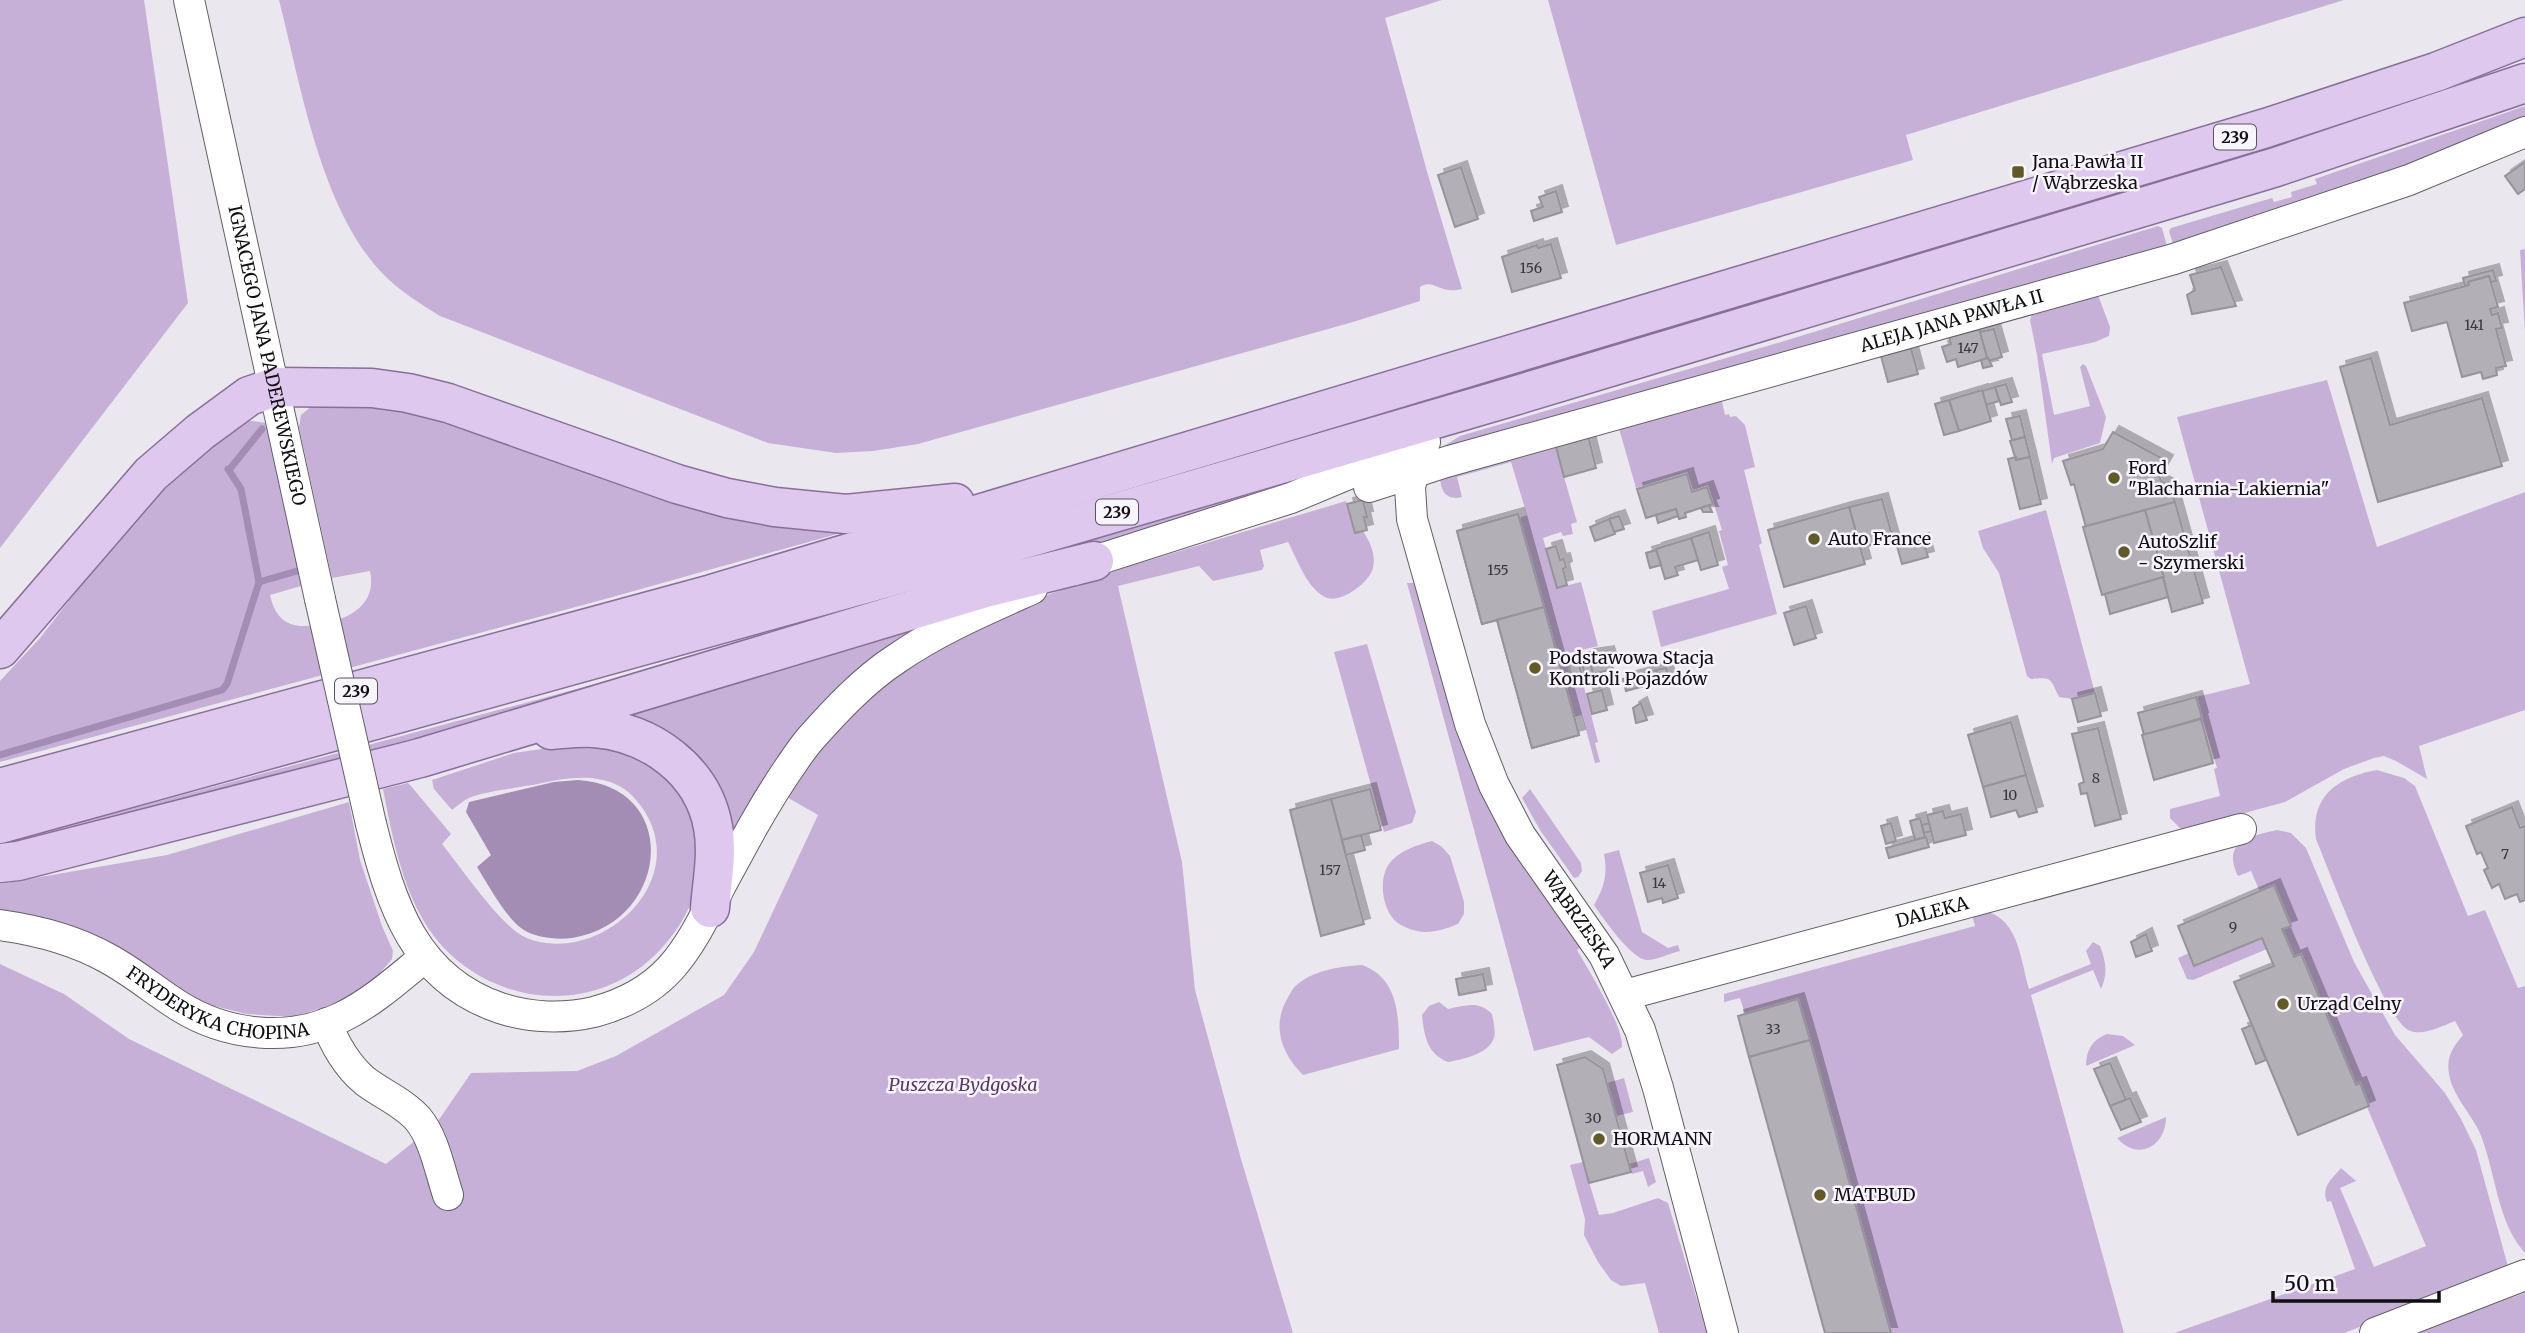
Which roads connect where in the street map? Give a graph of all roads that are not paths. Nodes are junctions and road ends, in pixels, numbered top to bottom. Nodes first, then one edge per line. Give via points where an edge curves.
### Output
1 (189, 0) edge
2 (2525, 37) edge
3 (2525, 83) edge
4 (2525, 132) edge
5 (275, 387) junction
6 (1507, 398) junction
7 (1419, 458) junction
8 (1356, 482) junction
9 (1061, 490) junction
10 (1412, 519) junction
11 (1094, 561) junction
12 (0, 649) edge
13 (507, 733) junction
14 (0, 788) edge
15 (0, 824) edge
16 (2241, 829) dead end
17 (0, 863) edge
18 (710, 908) junction
19 (0, 925) edge
20 (425, 957) junction
21 (1625, 995) junction
22 (327, 1023) junction
23 (448, 1195) dead end
24 (2525, 1275) edge
25 (1724, 1333) edge
26 (2375, 1333) edge

1 - 5 street, IGNACEGO JANA PADEREWSKIEGO
2 - 9 main road, 239 via 2436,72 2266,128
3 - 6 main road, 239 via 2276,167
4 - 7 street, ALEJA JANA PAWŁA II via 2409,180 2174,259
5 - 9 main road via 408,393 677,484 775,508 846,514
5 - 12 main road via 249,396 151,474
5 - 20 street, IGNACEGO JANA PADEREWSKIEGO, bridge via 382,867 408,933
6 - 7 main road
6 - 15 main road, 239 via 804,602
7 - 8 street, ALEJA JANA PAWŁA II
7 - 10 street, WĄBRZESKA
8 - 10 street, WĄBRZESKA via 1395,498
8 - 11 street, ALEJA JANA PAWŁA II
9 - 14 main road, 239 via 712,594
10 - 21 street, WĄBRZESKA via 1470,724 1493,785 1520,835 1594,939
11 - 13 main road via 972,592
11 - 18 street, ALEJA JANA PAWŁA II via 943,630 894,660 848,699 808,741 782,778
13 - 17 main road
13 - 18 main road via 608,729 634,736 668,755 693,781 710,812 714,830
16 - 21 street, DALEKA
18 - 20 street, IGNACEGO JANA PADEREWSKIEGO via 690,946 670,970 629,999 586,1014 541,1016 497,1007 461,990
19 - 22 street, FRYDERYKA CHOPINA via 87,948 193,1014 224,1027 278,1033
20 - 22 street, FRYDERYKA CHOPINA via 361,1007
21 - 25 street, WĄBRZESKA via 1650,1060
22 - 23 street via 332,1039 356,1072 423,1126
24 - 26 street

